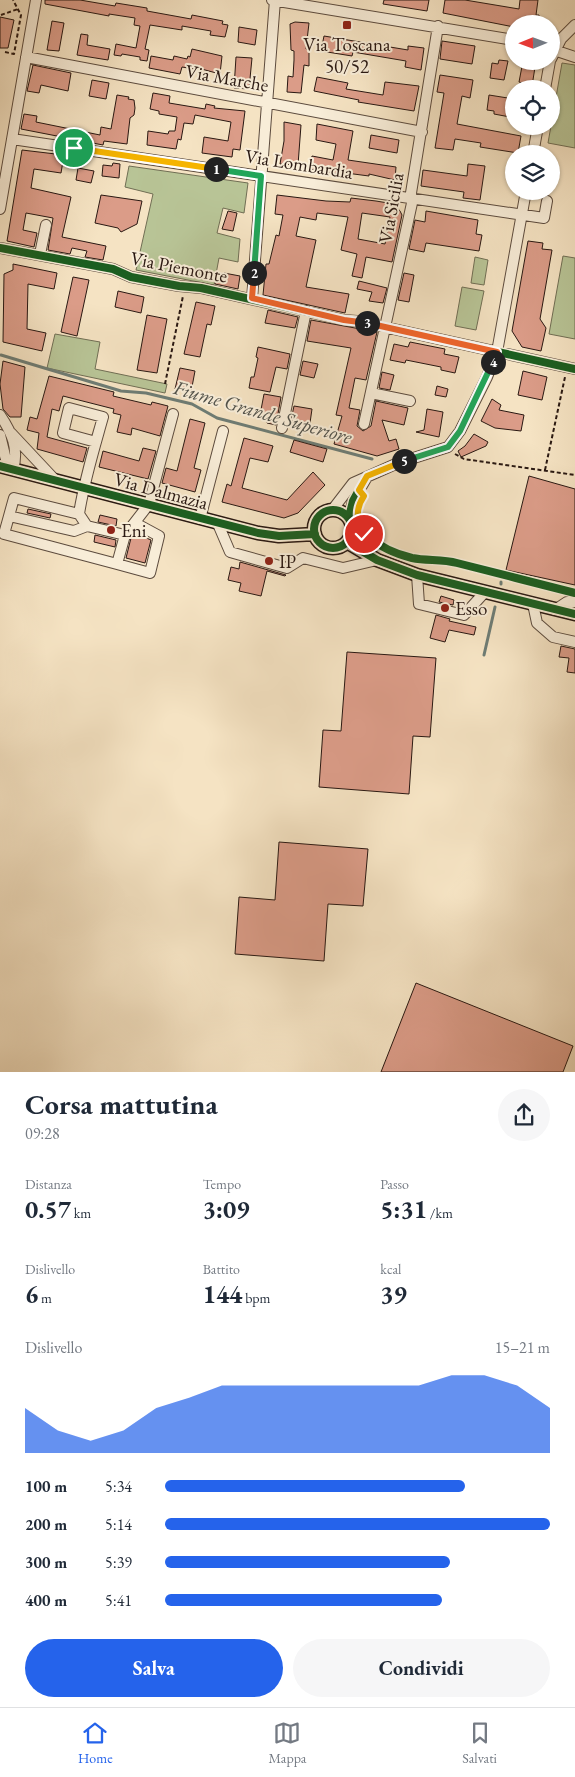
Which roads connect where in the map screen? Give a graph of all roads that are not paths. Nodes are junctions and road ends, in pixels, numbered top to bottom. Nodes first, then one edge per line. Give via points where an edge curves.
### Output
1 (36, 0) edge
2 (274, 0) edge
3 (575, 25) edge
4 (438, 26) junction
5 (505, 38) edge
6 (560, 41) edge
7 (560, 56) edge
8 (575, 57) edge
9 (26, 58) junction
10 (266, 103) junction
11 (422, 132) junction
12 (12, 139) junction
13 (261, 176) junction
14 (412, 199) junction
15 (524, 200) edge
16 (547, 201) dead end
17 (0, 209) edge
18 (522, 215) junction
19 (46, 225) dead end
20 (0, 248) edge
21 (40, 254) junction
22 (252, 298) junction
23 (306, 311) junction
24 (386, 327) junction
25 (497, 352) junction
26 (571, 369) edge
27 (371, 393) junction
28 (410, 402) dead end
29 (172, 414) dead end
30 (0, 416) edge
31 (364, 424) dead end
32 (282, 428) dead end
33 (223, 431) dead end
34 (11, 433) junction
35 (0, 435) edge
36 (96, 442) dead end
37 (7, 468) edge
38 (367, 476) junction
39 (56, 481) junction
40 (83, 487) junction
41 (149, 504) junction
42 (332, 509) junction
43 (79, 514) junction
44 (9, 516) junction
45 (349, 517) junction
46 (200, 519) junction
47 (135, 523) junction
48 (218, 524) junction
49 (87, 526) junction
50 (314, 534) junction
51 (125, 535) junction
52 (347, 542) junction
53 (377, 560) junction
54 (117, 564) junction
55 (417, 575) junction
56 (485, 592) junction
57 (575, 602) edge
58 (533, 604) junction
59 (555, 610) junction
60 (575, 614) edge
61 (575, 642) edge

1 - 9 street
2 - 4 street
2 - 10 street
3 - 6 street
4 - 5 street
4 - 11 street, Via Sicilia
7 - 8 street
9 - 10 street, Via Marche
9 - 12 street
10 - 11 street, Via Marche
10 - 13 street
11 - 14 street, Via Sicilia
12 - 13 street, Via Lombardia
12 - 17 street
13 - 14 street, Via Lombardia
13 - 22 street
14 - 18 street, Via Lombardia
14 - 24 street, Via Sicilia
15 - 18 street
16 - 18 street, Via Lombardia via 544,218
18 - 25 street
19 - 21 street
20 - 21 street, Via Piemonte
21 - 22 street, Via Piemonte via 113,269 131,277
22 - 23 street, Via Piemonte
23 - 24 street, Via Piemonte
23 - 32 street
24 - 25 street, Via Piemonte
24 - 27 street, Via Sicilia
25 - 26 street, Via Piemonte
25 - 38 street via 464,424 448,447
27 - 28 street
27 - 31 street, Via Sicilia
29 - 41 street, Via Dalmazia
30 - 34 street
33 - 46 street, Via Dalmazia
34 - 37 street via 16,449
34 - 39 street
35 - 37 street
36 - 40 street, Via Dalmazia
37 - 39 main road, Via Dalmazia
38 - 42 street via 353,483
38 - 45 street via 353,501
39 - 40 main road, Via Dalmazia
40 - 41 main road, Via Dalmazia
40 - 43 street
41 - 46 main road, Via Dalmazia
41 - 47 street
42 - 45 main road
42 - 50 main road via 318,517
43 - 44 street via 14,498
43 - 49 street
44 - 49 street via 74,531
44 - 54 street via 4,534
45 - 52 main road via 353,530
46 - 48 main road, Via Dalmazia
47 - 51 street
47 - 54 street via 159,536 150,573
48 - 50 main road, Via Dalmazia via 279,536
48 - 53 street via 230,552 287,568 303,558 343,568
49 - 51 street
50 - 52 main road via 328,548
51 - 54 street
52 - 53 main road
53 - 55 main road
55 - 56 main road
55 - 56 street via 419,604 464,615
56 - 58 main road
57 - 59 street via 567,602
58 - 59 main road
58 - 61 street via 537,623 553,637
59 - 60 main road

